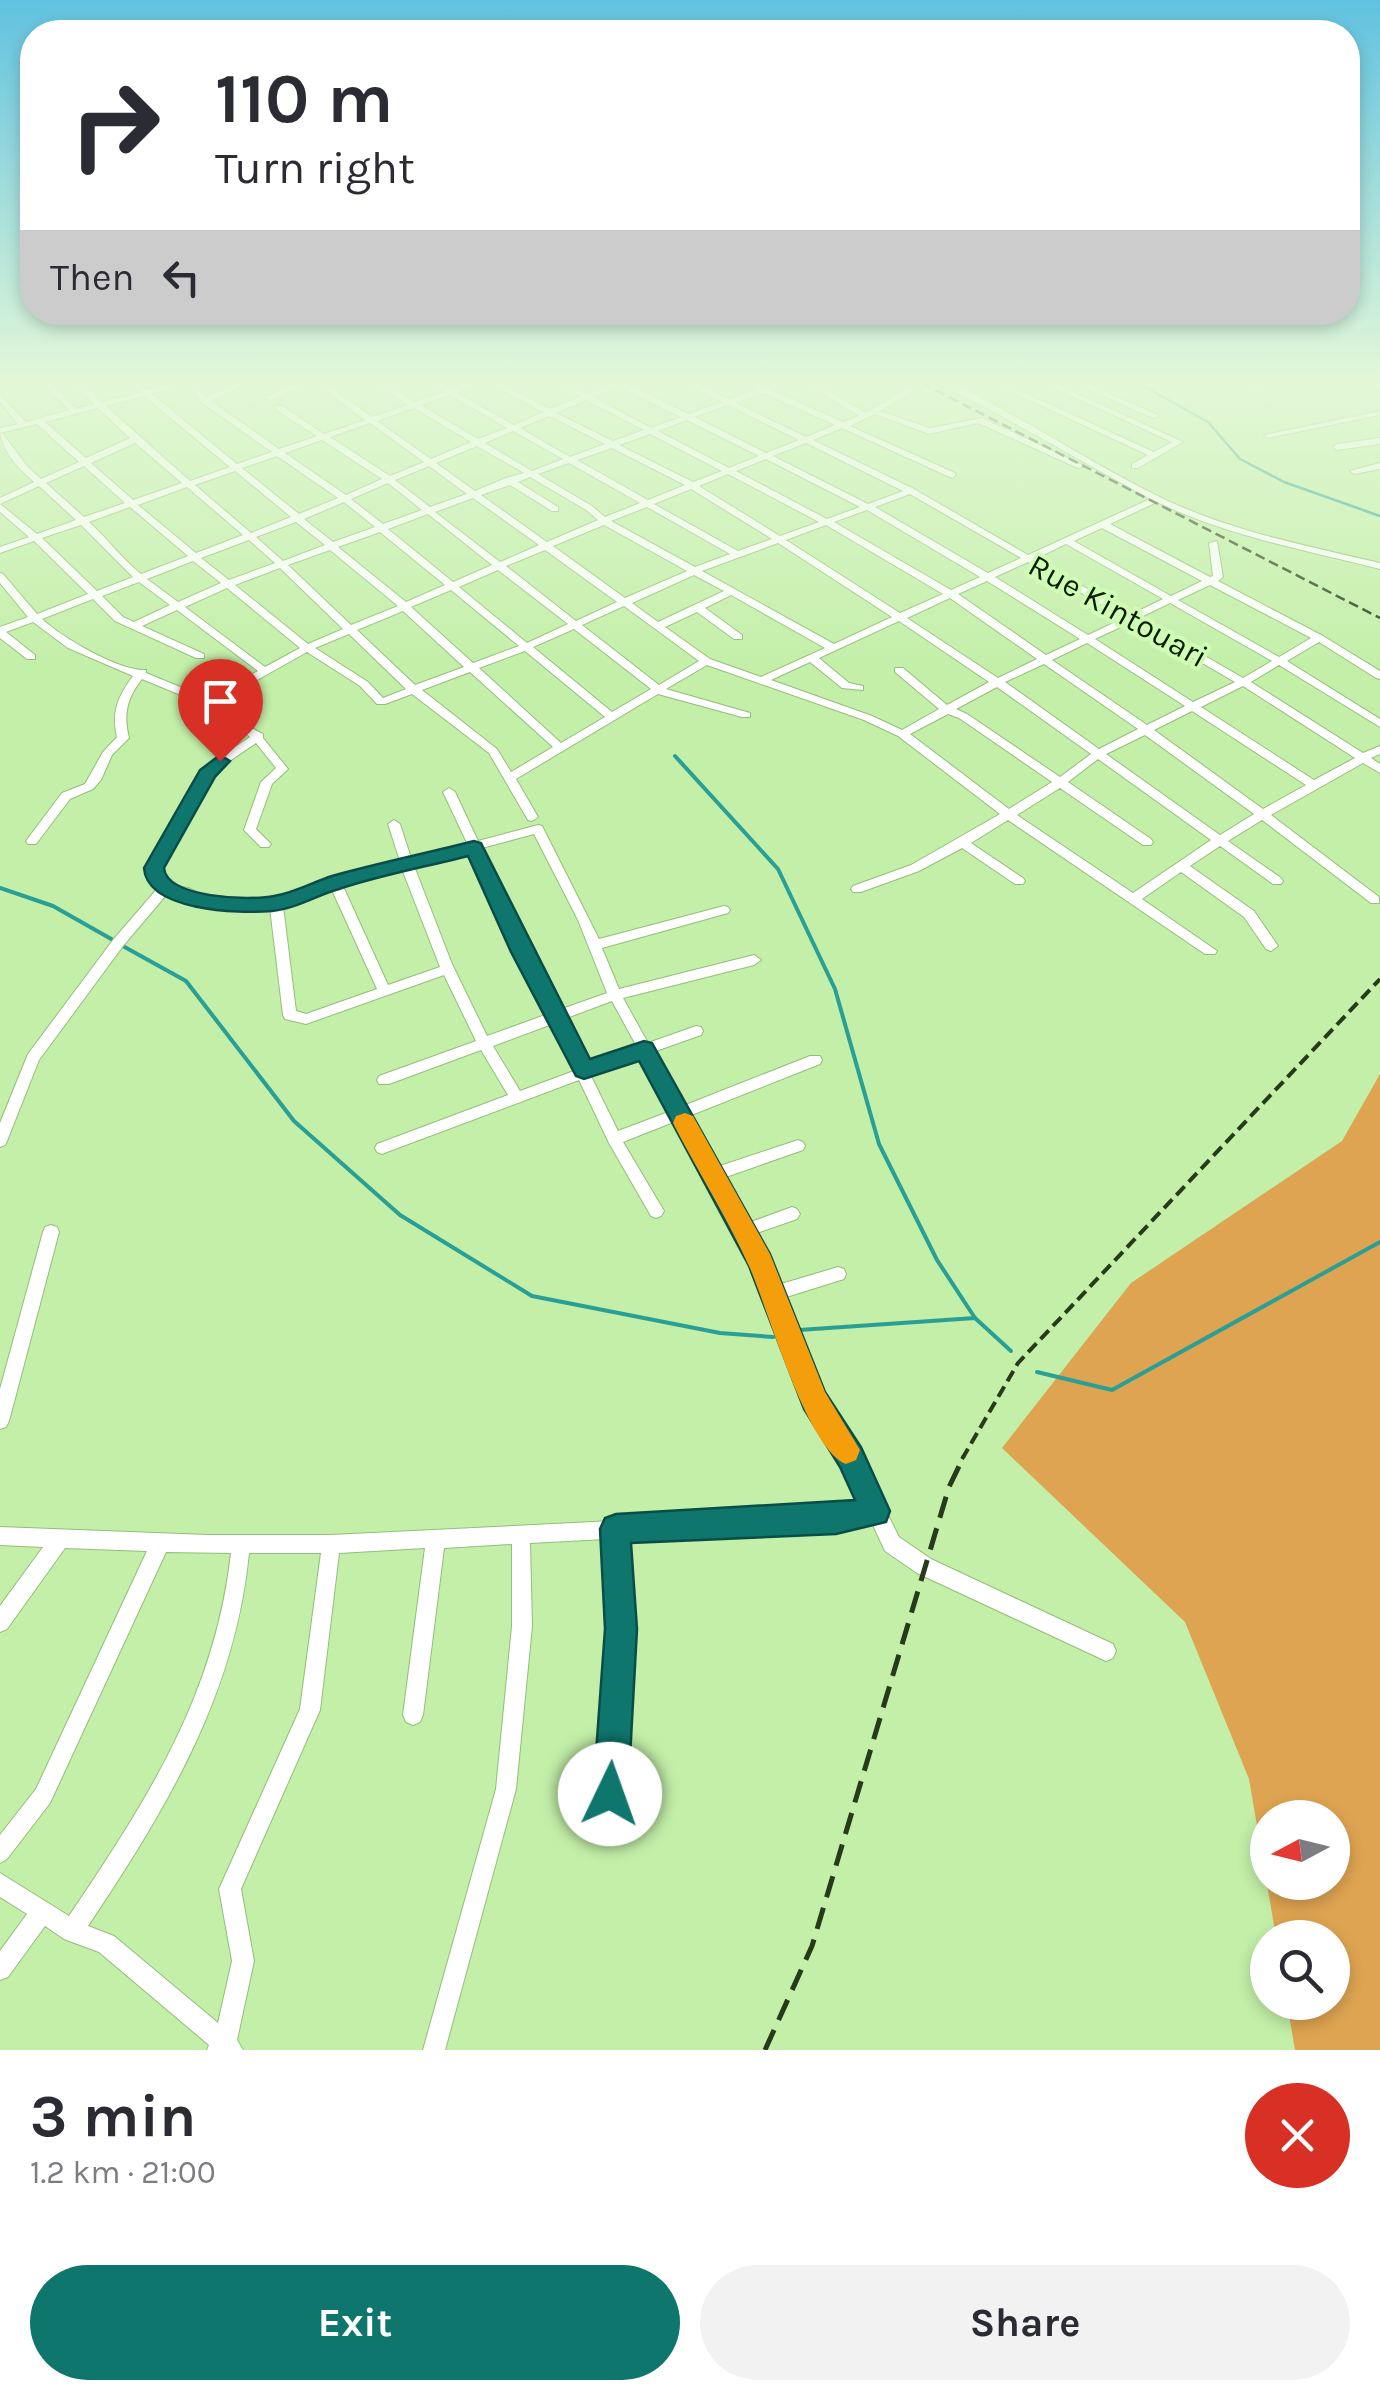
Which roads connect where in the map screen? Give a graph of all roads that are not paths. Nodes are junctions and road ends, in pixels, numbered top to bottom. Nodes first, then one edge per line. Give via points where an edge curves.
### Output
1 (37, 479) edge
2 (44, 479) edge
3 (106, 479) edge
4 (185, 479) edge
5 (202, 479) edge
6 (250, 479) edge
7 (316, 479) edge
8 (393, 479) edge
9 (449, 479) edge
10 (513, 479) edge
11 (539, 479) edge
12 (604, 479) edge
13 (676, 479) edge
14 (708, 479) edge
15 (741, 479) edge
16 (811, 479) edge
17 (886, 479) edge
18 (1106, 479) edge
19 (1116, 479) edge
20 (390, 480) junction
21 (509, 480) junction
22 (39, 481) junction
23 (190, 483) junction
24 (690, 486) junction
25 (910, 490) junction
26 (470, 494) junction
27 (346, 499) junction
28 (132, 502) junction
29 (0, 504) edge
30 (647, 504) junction
31 (868, 507) junction
32 (556, 509) dead end
33 (429, 510) junction
34 (298, 518) junction
35 (82, 520) junction
36 (604, 521) junction
37 (827, 522) junction
38 (1102, 524) junction
39 (380, 527) junction
40 (252, 536) junction
41 (34, 538) junction
42 (779, 540) junction
43 (1065, 540) junction
44 (1214, 543) dead end
45 (332, 547) junction
46 (545, 548) junction
47 (0, 550) edge
48 (738, 555) junction
49 (194, 557) junction
50 (1025, 559) junction
51 (282, 564) junction
52 (499, 566) junction
53 (1380, 566) edge
54 (696, 570) junction
55 (0, 576) edge
56 (988, 577) junction
57 (141, 578) junction
58 (1212, 579) junction
59 (227, 584) junction
60 (454, 585) junction
61 (730, 592) junction
62 (953, 595) junction
63 (1171, 597) junction
64 (95, 598) junction
65 (622, 602) junction
66 (175, 604) junction
67 (404, 606) junction
68 (697, 607) junction
69 (39, 618) junction
70 (902, 618) junction
71 (1132, 618) junction
72 (135, 625) junction
73 (574, 626) junction
74 (656, 627) junction
75 (0, 632) edge
76 (350, 632) junction
77 (738, 637) dead end
78 (1318, 638) junction
79 (1084, 639) junction
80 (526, 647) junction
81 (307, 648) junction
82 (834, 648) junction
83 (200, 656) dead end
84 (32, 657) dead end
85 (812, 659) junction
86 (1043, 659) junction
87 (1278, 660) junction
88 (706, 662) junction
89 (469, 668) junction
90 (899, 670) dead end
91 (142, 672) junction
92 (266, 672) junction
93 (1380, 676) edge
94 (762, 680) junction
95 (997, 682) junction
96 (1244, 682) junction
97 (858, 688) dead end
98 (414, 689) junction
99 (660, 691) junction
100 (205, 704) junction
101 (1190, 706) junction
102 (946, 709) junction
103 (746, 714) dead end
104 (613, 718) junction
105 (1380, 724) edge
106 (1147, 729) junction
107 (902, 734) junction
108 (259, 736) junction
109 (559, 747) junction
110 (1380, 749) edge
111 (1098, 753) junction
112 (1362, 758) junction
113 (1380, 769) edge
114 (511, 777) junction
115 (1058, 784) junction
116 (1314, 784) junction
117 (449, 792) dead end
118 (1264, 814) junction
119 (1009, 815) junction
120 (532, 818) dead end
121 (394, 824) dead end
122 (1223, 840) junction
123 (32, 841) dead end
124 (1148, 842) dead end
125 (962, 843) junction
126 (265, 844) dead end
127 (474, 848) junction
128 (406, 865) junction
129 (1181, 866) junction
130 (1278, 881) dead end
131 (334, 882) junction
132 (1019, 882) dead end
133 (164, 889) junction
134 (856, 890) dead end
135 (1134, 899) junction
136 (1375, 900) dead end
137 (276, 904) junction
138 (724, 910) dead end
139 (595, 945) junction
140 (1272, 946) dead end
141 (1210, 952) dead end
142 (754, 960) dead end
143 (447, 969) junction
144 (385, 992) junction
145 (614, 995) junction
146 (556, 1016) junction
147 (696, 1031) dead end
148 (481, 1044) junction
149 (644, 1050) junction
150 (815, 1060) dead end
151 (584, 1070) junction
152 (384, 1080) dead end
153 (515, 1095) junction
154 (678, 1111) junction
155 (614, 1139) junction
156 (0, 1141) edge
157 (798, 1146) dead end
158 (382, 1148) dead end
159 (714, 1174) junction
160 (656, 1212) dead end
161 (792, 1214) dead end
162 (52, 1232) dead end
163 (743, 1232) junction
164 (838, 1274) dead end
165 (773, 1294) junction
166 (0, 1421) edge
167 (876, 1511) junction
168 (616, 1529) junction
169 (521, 1535) junction
170 (0, 1536) edge
171 (61, 1538) junction
172 (436, 1538) junction
173 (162, 1541) junction
174 (240, 1543) junction
175 (332, 1544) junction
176 (0, 1622) edge
177 (1106, 1651) dead end
178 (413, 1715) dead end
179 (609, 1826) dead end
180 (0, 1852) edge
181 (0, 1884) edge
182 (42, 1912) junction
183 (72, 1931) junction
184 (0, 1969) edge
185 (225, 2048) edge
186 (434, 2050) edge

1 - 22 street
2 - 22 street
3 - 28 street
4 - 23 street
5 - 23 street
6 - 34 street
7 - 27 street
8 - 20 street
9 - 26 street
10 - 21 street
11 - 36 street
12 - 30 street
13 - 24 street
14 - 24 street
15 - 37 street
16 - 31 street
17 - 25 street, Rue Kintouari
18 - 38 street via 1154,501
19 - 53 street via 1180,510
20 - 27 street
20 - 33 street
21 - 26 street
21 - 32 street
22 - 29 street
22 - 35 street
23 - 28 street
23 - 40 street
24 - 30 street
24 - 42 street
25 - 31 street
25 - 50 street, Rue Kintouari
26 - 33 street
26 - 46 street
27 - 34 street
27 - 39 street
28 - 35 street
28 - 49 street
29 - 41 street
30 - 36 street
30 - 48 street
31 - 37 street
31 - 56 street
33 - 39 street
33 - 52 street
34 - 40 street
34 - 45 street
35 - 41 street
35 - 57 street
36 - 46 street
36 - 54 street
37 - 42 street
37 - 62 street
38 - 43 street
38 - 58 street
39 - 45 street
39 - 60 street
40 - 49 street
40 - 51 street
41 - 47 street
41 - 64 street
42 - 48 street
42 - 70 street
43 - 50 street
43 - 63 street
44 - 58 street via 1220,575
45 - 51 street
45 - 67 street
46 - 52 street
46 - 65 street
48 - 54 street
49 - 57 street
49 - 59 street
50 - 56 street
50 - 71 street, Rue Kintouari
51 - 59 street
51 - 76 street
52 - 60 street
52 - 73 street
54 - 61 street
54 - 65 street
55 - 69 street
56 - 62 street
56 - 79 street
57 - 64 street
57 - 66 street
58 - 63 street
58 - 78 street
59 - 66 street
59 - 81 street
60 - 67 street
60 - 80 street
61 - 68 street
61 - 82 street
62 - 70 street
62 - 86 street
63 - 71 street
63 - 87 street
64 - 69 street
64 - 72 street
65 - 73 street
65 - 74 street
66 - 72 street
66 - 92 street
67 - 76 street
67 - 89 street
68 - 74 street
68 - 77 street
69 - 75 street
69 - 91 street via 75,648
70 - 82 street
70 - 95 street
71 - 79 street
71 - 96 street, Rue Kintouari
72 - 83 street
73 - 80 street
73 - 99 street
74 - 88 street
75 - 84 street
76 - 81 street
76 - 98 street
78 - 87 street
78 - 93 street
79 - 86 street
79 - 101 street
80 - 89 street
80 - 104 street
81 - 92 street
81 - 98 street via 381,702
82 - 85 street
85 - 94 street
85 - 97 street
86 - 95 street
86 - 106 street
87 - 96 street
87 - 105 street
88 - 94 street
88 - 99 street
89 - 98 street
89 - 109 street
90 - 102 street
91 - 100 street
91 - 123 street via 123,695 123,738 105,751 96,782 66,796
92 - 100 street
94 - 107 street
95 - 102 street
95 - 111 street
96 - 101 street
96 - 112 street, Rue Kintouari
98 - 114 street via 493,751
99 - 103 street
99 - 104 street
100 - 108 street
101 - 106 street
101 - 116 street
102 - 107 street
102 - 115 street
104 - 109 street
106 - 111 street
106 - 118 street
107 - 119 street
108 - 126 street via 282,769 267,782 250,830
108 - 133 street via 207,774 154,868
109 - 114 street
110 - 112 street
111 - 115 street
111 - 122 street
112 - 113 street, Rue Kintouari
112 - 116 street
114 - 120 street
115 - 119 street
115 - 124 street
116 - 118 street
117 - 127 street
118 - 122 street
118 - 136 street
119 - 125 street
119 - 135 street
121 - 128 street
122 - 129 street
122 - 130 street
125 - 132 street
125 - 134 street
127 - 128 street
127 - 139 street via 538,829
127 - 146 street
128 - 131 street
128 - 143 street
129 - 135 street
129 - 140 street via 1250,914
131 - 137 street
131 - 144 street
133 - 137 street via 219,905
133 - 156 street via 33,1058
135 - 141 street
137 - 144 street via 290,1015 306,1019
138 - 139 street
139 - 145 street
142 - 145 street
143 - 144 street
143 - 148 street
145 - 146 street
145 - 149 street
146 - 148 street
146 - 151 street
147 - 149 street
148 - 152 street
148 - 153 street
149 - 151 street
149 - 154 street
150 - 154 street
151 - 153 street
151 - 155 street
153 - 158 street
154 - 155 street
154 - 159 street
155 - 160 street
157 - 159 street
159 - 163 street
161 - 163 street
162 - 166 street
163 - 165 street
164 - 165 street
165 - 167 street via 814,1400
167 - 168 street via 836,1519
167 - 177 street via 892,1544 924,1566
168 - 169 street
168 - 179 street via 621,1629
169 - 172 street
169 - 186 street via 522,1626 506,1789
170 - 171 street
171 - 173 street
171 - 176 street
172 - 175 street
172 - 178 street
173 - 174 street
173 - 180 street via 42,1796
174 - 175 street
174 - 183 street via 224,1655 135,1831
175 - 185 street via 310,1710 230,1889 243,1961
181 - 182 street
182 - 183 street
182 - 184 street
183 - 185 street via 106,1944

